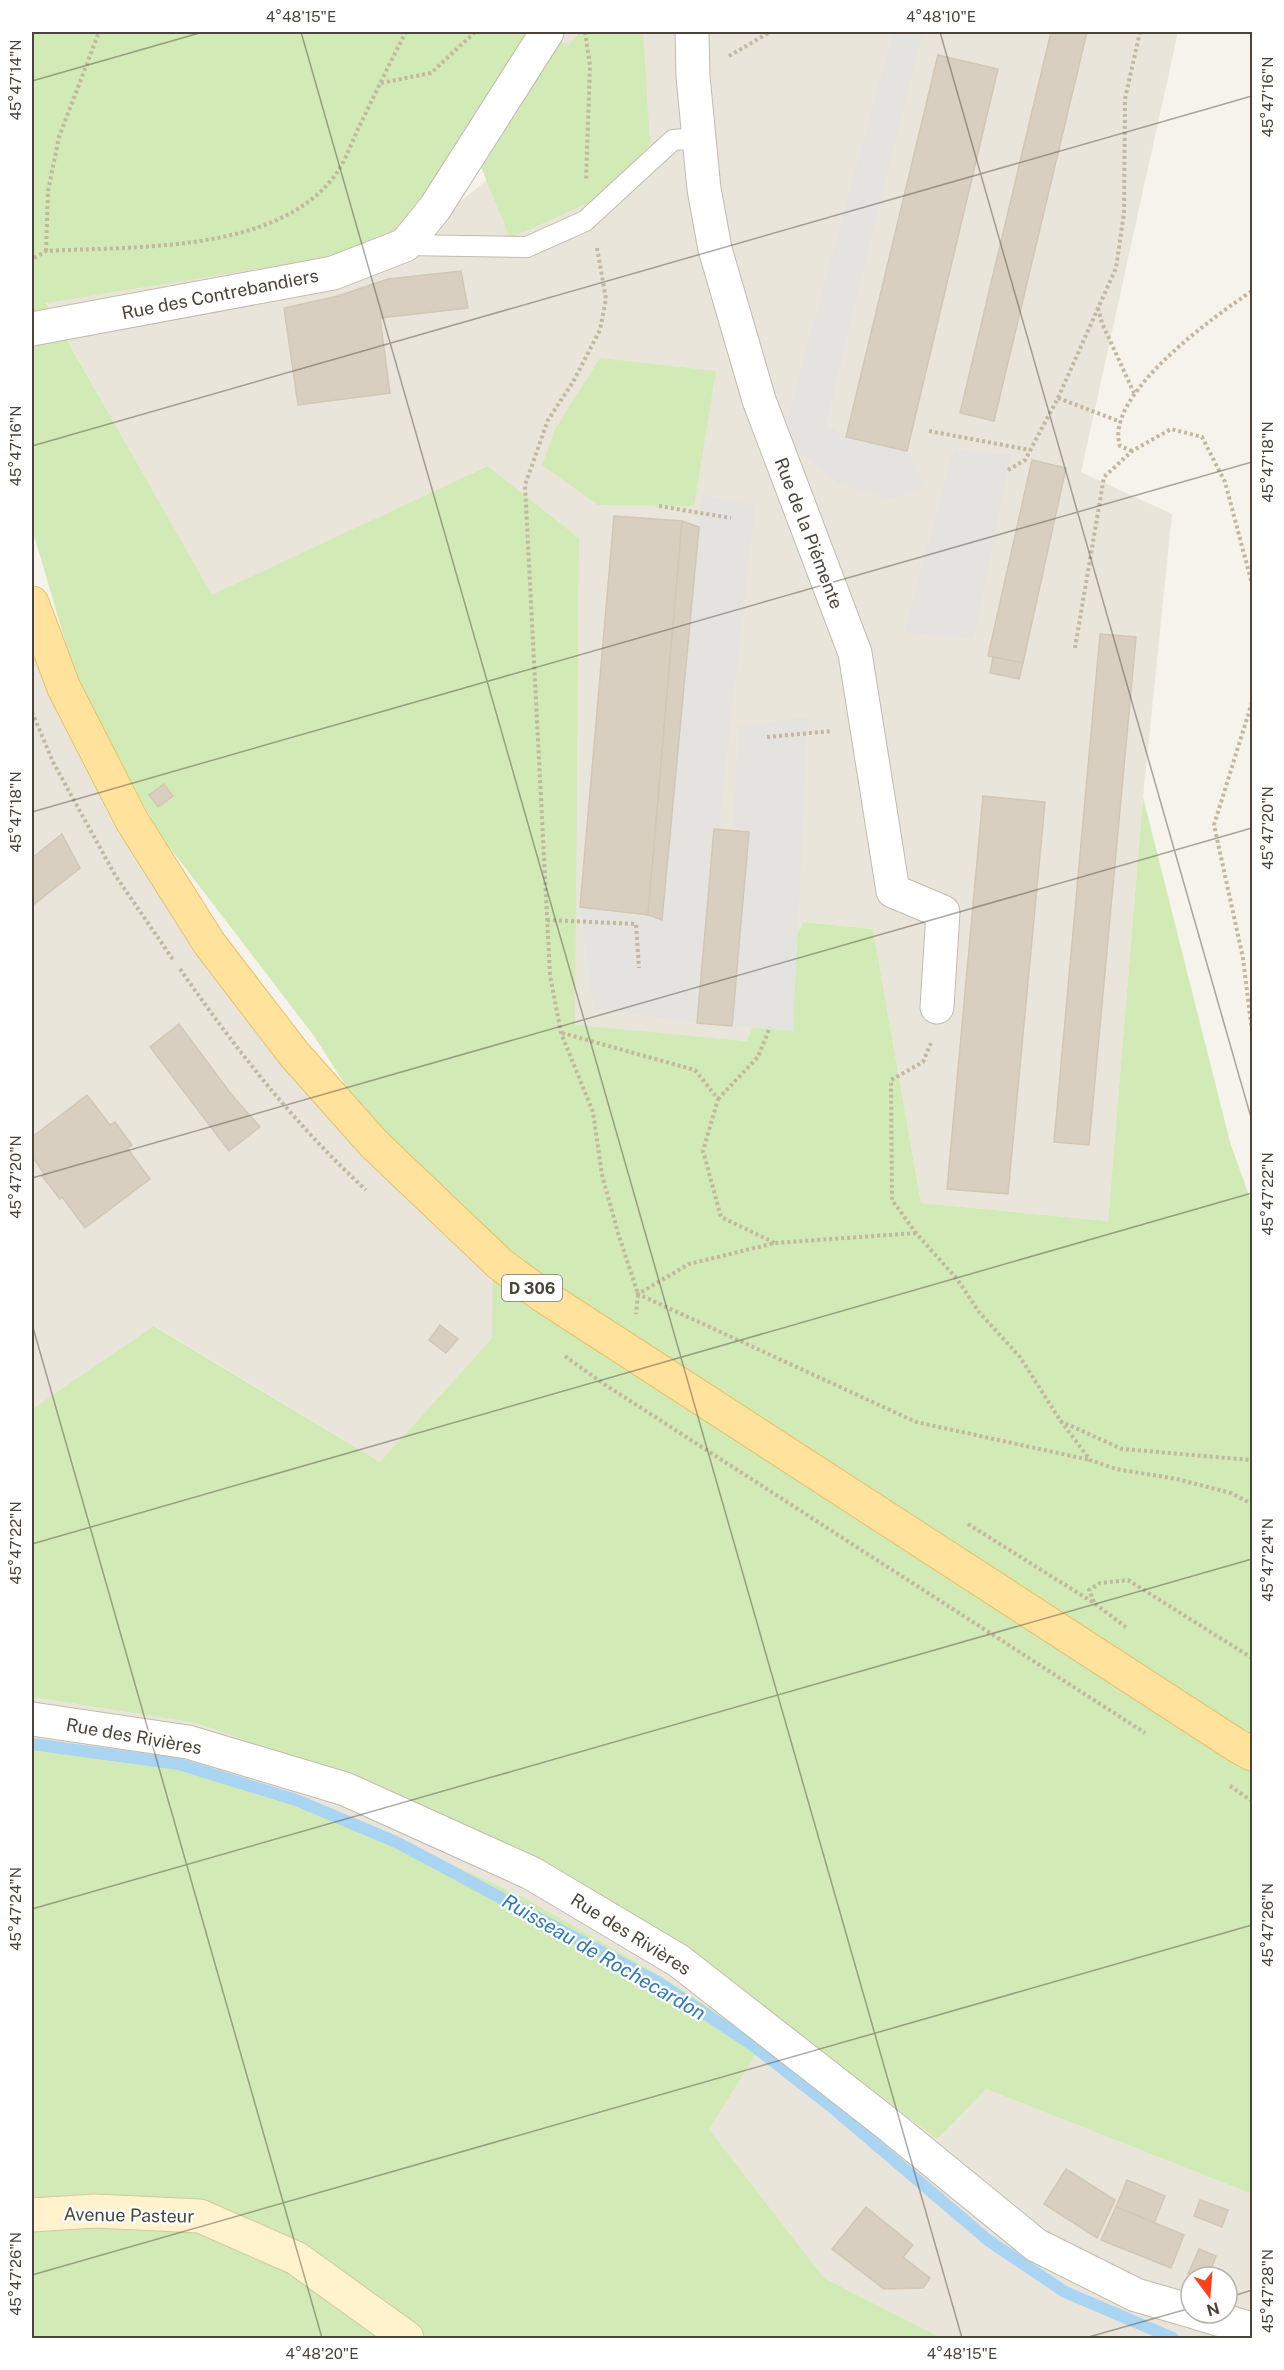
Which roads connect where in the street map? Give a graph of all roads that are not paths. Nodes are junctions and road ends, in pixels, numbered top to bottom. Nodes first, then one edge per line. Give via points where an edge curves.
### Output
1 (547, 32) edge
2 (692, 32) edge
3 (699, 138) junction
4 (405, 245) junction
5 (32, 329) edge
6 (32, 603) edge
7 (937, 1007) road end
8 (32, 1719) edge
9 (1252, 1754) edge
10 (32, 2215) edge
11 (1179, 2307) edge
12 (407, 2338) edge

1 - 4 street, Rue des Contrebandiers via 435,208
2 - 3 street, Rue de la Piémente
3 - 4 lane, Rue des Contrebandiers via 673,140 585,221 528,247
3 - 7 street, Rue de la Piémente via 715,249 759,400 855,653 893,891 943,912
4 - 5 street, Rue des Contrebandiers via 333,273
6 - 9 main road, D 306 via 64,688 132,821 209,943 294,1054 374,1144 500,1264 552,1302
8 - 11 street, Rue des Rivières via 188,1742 345,1789 531,1873 679,1960 1036,2245 1137,2295
10 - 12 main road, Avenue Pasteur via 95,2211 200,2216 296,2258

